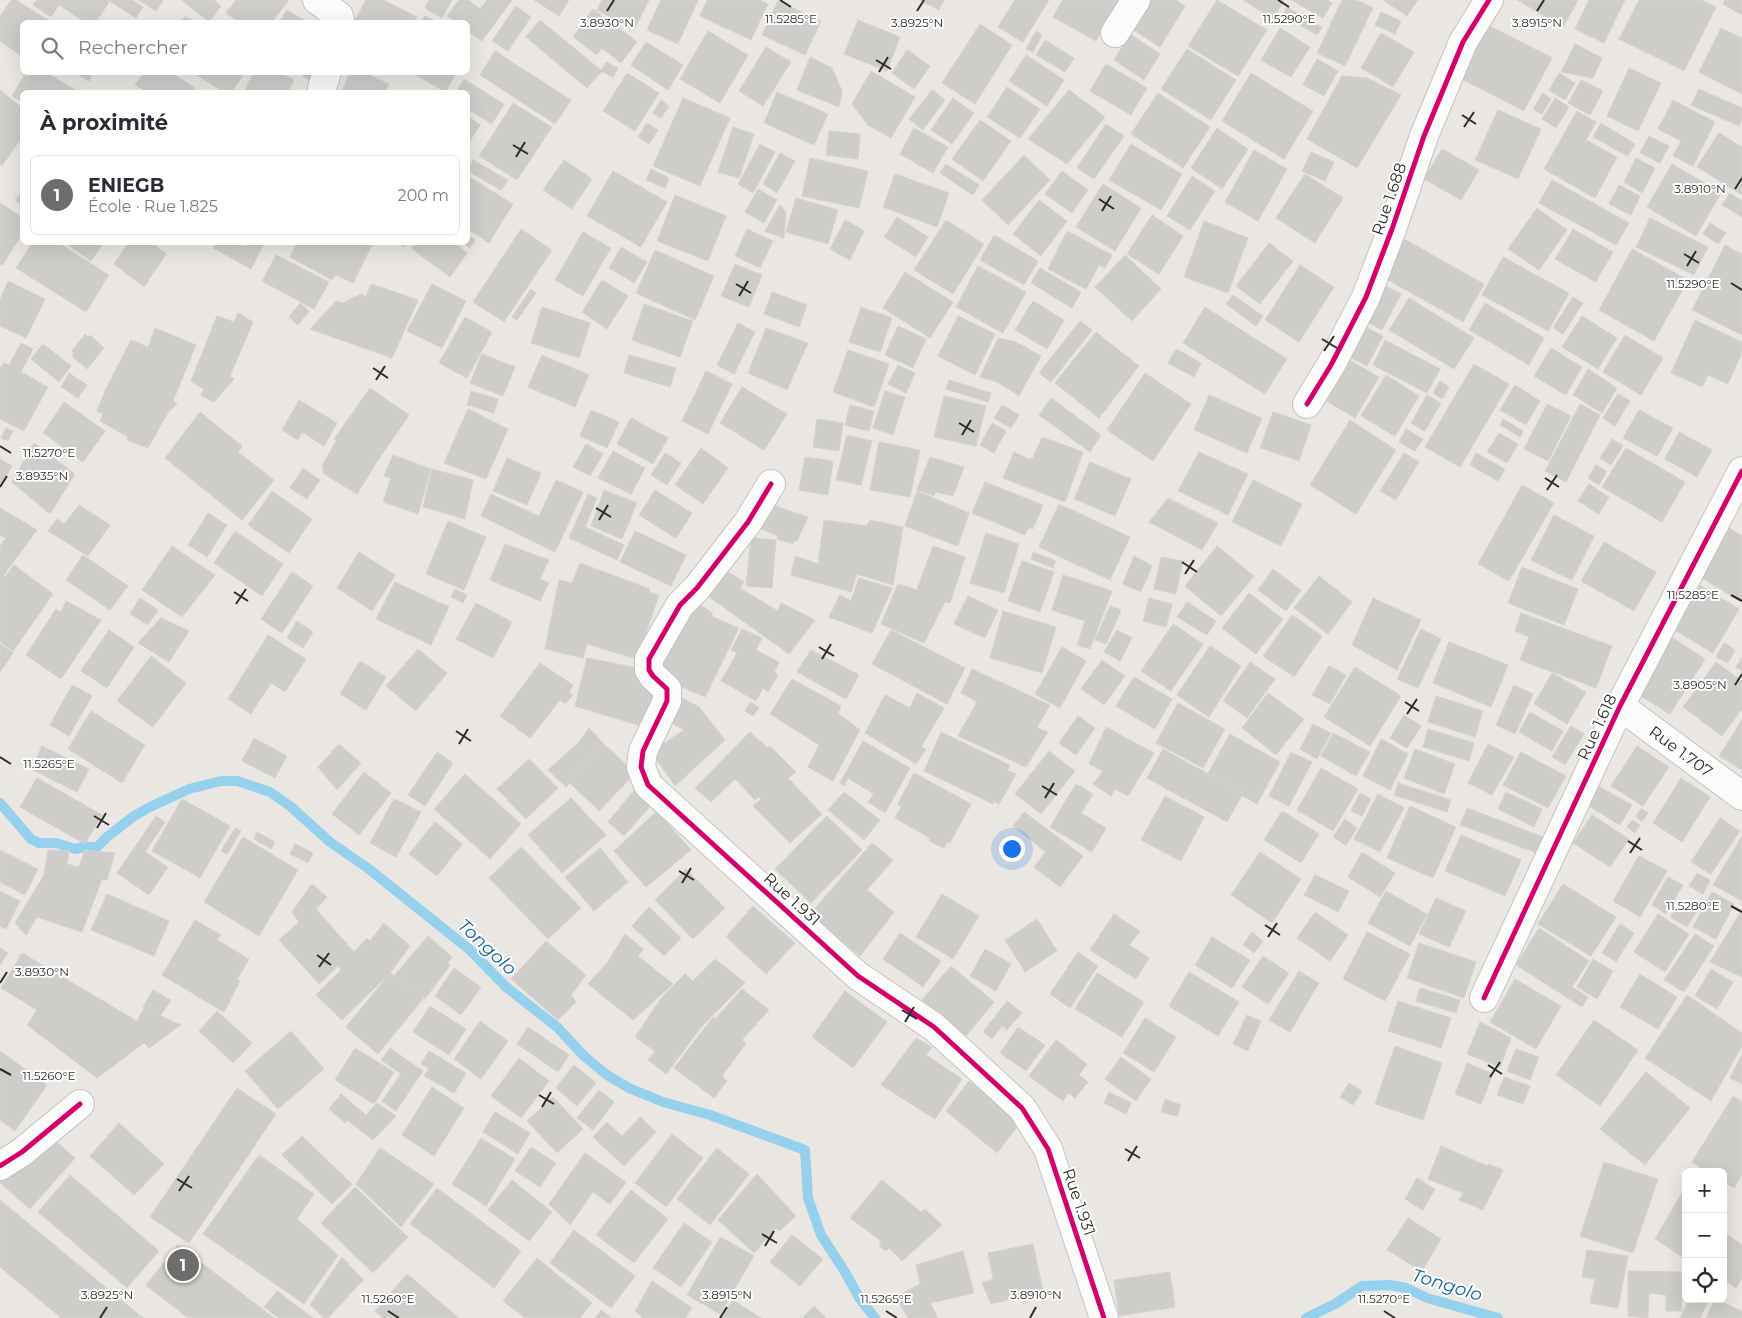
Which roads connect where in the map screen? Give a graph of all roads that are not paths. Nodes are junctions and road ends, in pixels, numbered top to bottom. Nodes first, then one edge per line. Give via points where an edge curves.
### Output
1 (317, 0) edge
2 (1136, 0) edge
3 (1489, 0) edge
4 (340, 20) edge
5 (1115, 33) dead end
6 (326, 75) edge
7 (322, 90) edge
8 (1307, 404) dead end
9 (1742, 471) edge
10 (771, 484) dead end
11 (1620, 706) junction
12 (1742, 796) edge
13 (1484, 998) dead end
14 (80, 1104) dead end
15 (0, 1166) edge
16 (1104, 1318) edge

1 - 4 street via 339,16
2 - 5 street
3 - 8 street, Rue 1.688 via 1464,42 1424,136 1366,297
6 - 7 street
9 - 11 street, Rue 1.618
10 - 16 street, Rue 1.931 via 748,522 680,605 649,659 649,670 667,689 667,701 642,751 644,776 648,785 858,976 934,1027 1022,1108 1048,1149
11 - 12 street, Rue 1.707
11 - 13 street, Rue 1.618
14 - 15 street

